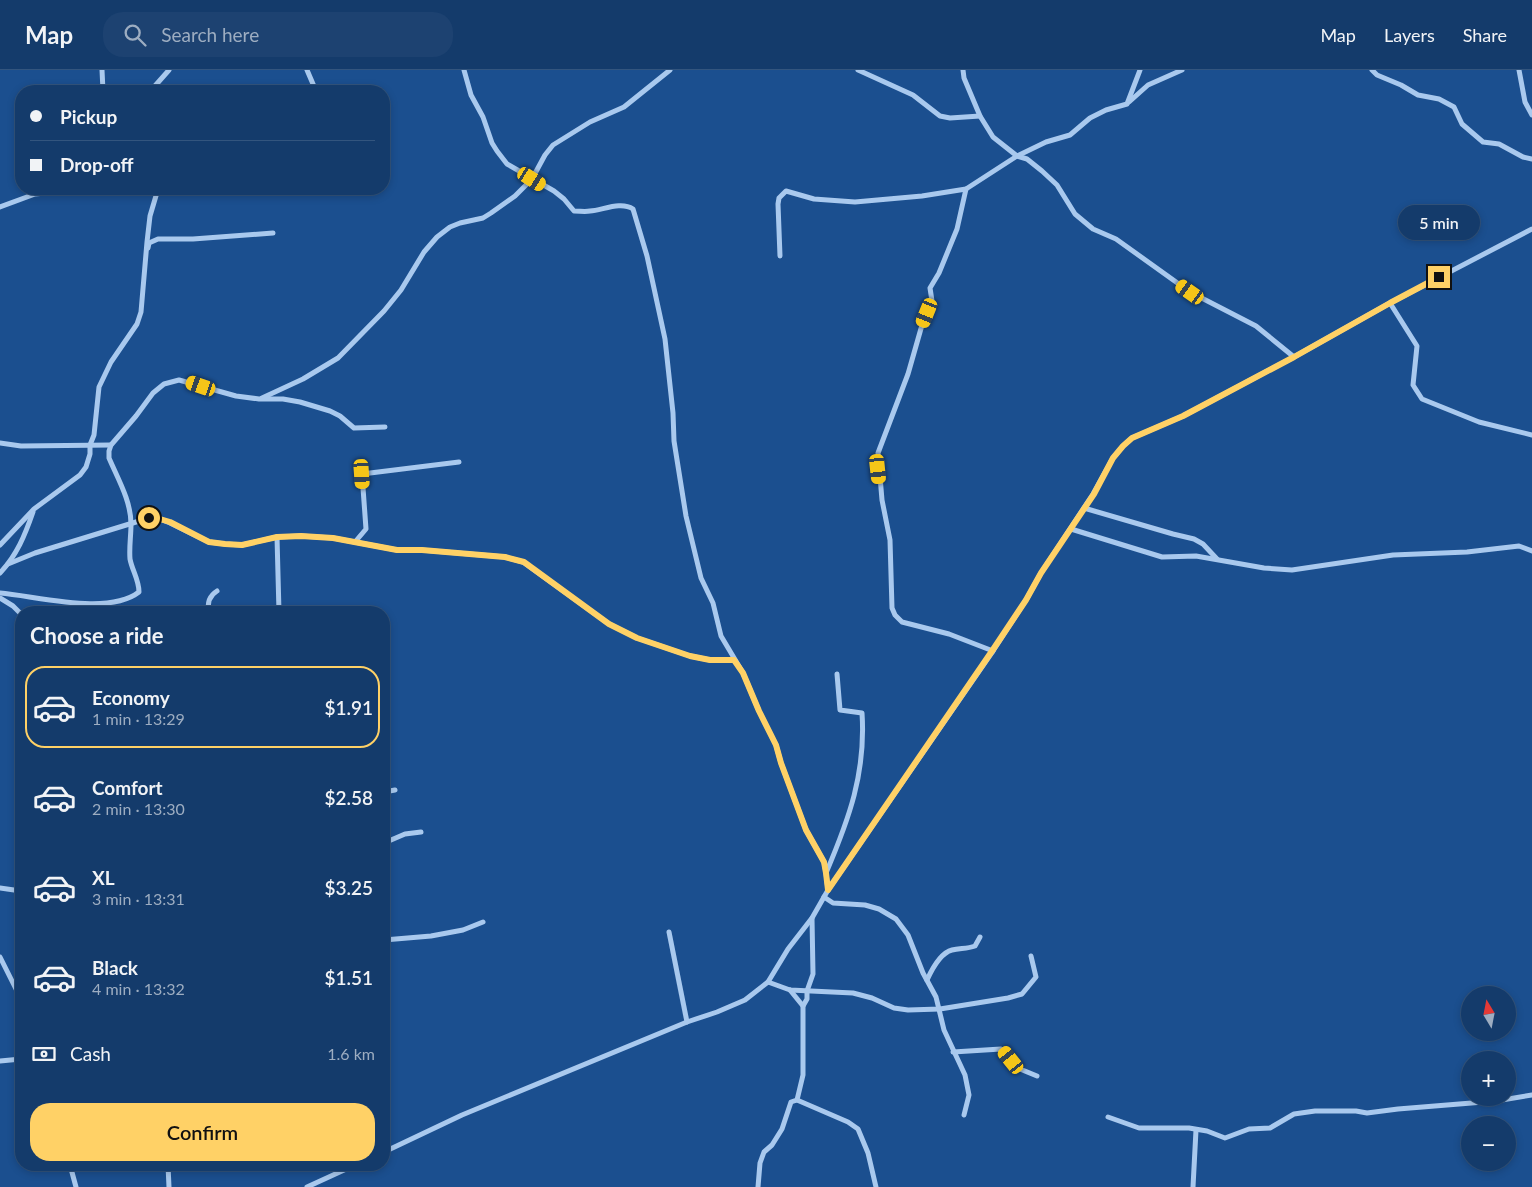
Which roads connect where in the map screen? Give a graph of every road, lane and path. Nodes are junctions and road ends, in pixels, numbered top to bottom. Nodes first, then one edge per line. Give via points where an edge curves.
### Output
1 (102, 70) edge
2 (308, 70) edge
3 (464, 70) edge
4 (670, 70) edge
5 (858, 70) edge
6 (963, 70) edge
7 (1140, 70) edge
8 (1182, 70) edge
9 (1372, 70) edge
10 (1519, 70) edge
11 (168, 71) edge
12 (103, 85) edge
13 (156, 85) edge
14 (314, 85) edge
15 (1127, 104) junction
16 (1532, 115) edge
17 (980, 116) junction
18 (1016, 156) junction
19 (1532, 159) edge
20 (532, 179) junction
21 (966, 189) junction
22 (32, 195) edge
23 (156, 195) edge
24 (0, 207) edge
25 (1532, 229) edge
26 (273, 233) dead end
27 (146, 252) junction
28 (780, 256) dead end
29 (1390, 303) junction
30 (1294, 357) junction
31 (259, 399) junction
32 (385, 427) dead end
33 (1532, 435) edge
34 (0, 443) edge
35 (90, 445) junction
36 (111, 445) junction
37 (459, 462) dead end
38 (1084, 508) junction
39 (34, 509) junction
40 (132, 523) junction
41 (1071, 529) junction
42 (277, 537) junction
43 (355, 542) junction
44 (0, 545) edge
45 (1532, 551) edge
46 (1217, 559) junction
47 (8, 564) junction
48 (0, 572) edge
49 (217, 590) dead end
50 (0, 593) edge
51 (0, 598) edge
52 (209, 606) edge
53 (279, 606) edge
54 (15, 608) edge
55 (992, 651) junction
56 (734, 660) junction
57 (837, 674) dead end
58 (395, 790) dead end
59 (390, 791) edge
60 (421, 832) dead end
61 (390, 840) edge
62 (826, 873) junction
63 (0, 888) edge
64 (15, 890) edge
65 (828, 890) junction
66 (824, 897) junction
67 (812, 918) junction
68 (484, 922) dead end
69 (669, 932) dead end
70 (980, 937) dead end
71 (390, 939) edge
72 (1031, 956) dead end
73 (0, 957) edge
74 (927, 980) junction
75 (768, 982) junction
76 (15, 987) edge
77 (790, 990) junction
78 (807, 991) junction
79 (803, 1006) junction
80 (940, 1009) junction
81 (688, 1022) junction
82 (953, 1052) junction
83 (15, 1060) edge
84 (0, 1061) edge
85 (1037, 1076) dead end
86 (1532, 1095) edge
87 (797, 1100) junction
88 (964, 1115) dead end
89 (1108, 1117) dead end
90 (1196, 1130) junction
91 (390, 1149) edge
92 (72, 1171) edge
93 (168, 1171) edge
94 (342, 1171) edge
95 (76, 1187) edge
96 (169, 1187) edge
97 (307, 1187) edge
98 (758, 1187) edge
99 (876, 1187) edge
100 (1193, 1187) edge

1 - 12 street
2 - 14 street
3 - 20 street via 471,95 484,117 496,152 507,164
4 - 20 street via 624,108 590,122 553,146
5 - 17 street via 913,95 940,116
6 - 17 street
7 - 15 street
8 - 15 street via 1148,85
9 - 19 street via 1418,95 1439,99 1454,107 1462,124 1483,142 1499,144
10 - 16 street via 1525,102
11 - 13 street
15 - 18 street via 1090,118 1070,135
17 - 18 street via 994,137
18 - 21 street
18 - 30 street via 1027,159 1057,185 1076,214 1093,229 1116,239 1190,292 1256,326
20 - 31 street via 492,213 450,227 437,237 384,311 338,358 304,379
20 - 56 street via 564,199 574,211 588,212 620,206 633,209 665,339 674,441 696,564 713,603 721,636
21 - 28 street via 855,202 814,199 786,191 778,204
21 - 55 street via 957,229 930,288 932,301 878,454 878,469 890,540 892,608 895,615 902,622 949,634
22 - 24 street
23 - 27 street
25 - 29 street
26 - 27 street via 158,239 149,244
27 - 35 street via 141,312 104,375
29 - 30 street
29 - 33 street via 1417,346 1413,385 1422,399 1479,422
30 - 38 street via 1183,416 1132,438 1113,458
31 - 32 street via 283,399 330,411 354,428
31 - 36 street via 179,380 171,381 153,393
34 - 35 street via 21,446
35 - 36 street
35 - 39 street via 86,466 80,475
36 - 40 street via 109,458 128,502
37 - 43 street via 362,474 366,529
38 - 41 street
38 - 46 street via 1194,539 1204,544
39 - 44 street
39 - 47 street via 20,546
40 - 42 street via 149,518 160,519 209,542 225,544 242,545
40 - 47 street
40 - 50 street via 129,551 139,589 134,596 99,604
41 - 46 street via 1162,557
41 - 55 street
42 - 43 street via 333,538
42 - 53 street
43 - 56 street via 397,550 505,557 524,562 609,624 637,638 690,656
45 - 46 street via 1519,546 1393,555 1292,570
47 - 48 street
49 - 52 street via 209,599
51 - 54 street
55 - 65 street
56 - 62 street via 776,745 806,830 824,862
57 - 62 street via 840,710 862,713 863,731 856,794
58 - 59 street
60 - 61 street
62 - 65 street
63 - 64 street
65 - 66 street
66 - 67 street
66 - 74 street via 833,903 879,909 896,919 908,935
67 - 75 street
67 - 78 street via 813,974
68 - 71 street via 464,930
69 - 81 street
70 - 74 street via 975,946 950,950 934,965
72 - 80 street via 1036,977 1022,994 998,1001
73 - 76 street
74 - 80 street
75 - 77 street
75 - 81 street via 746,1000
77 - 78 street
77 - 79 street
78 - 79 street
78 - 80 street via 854,993 908,1010
79 - 87 street via 803,1075
80 - 82 street
81 - 91 street via 462,1115
82 - 85 street via 1001,1048 1020,1069
82 - 88 street via 965,1075 969,1095
83 - 84 street
86 - 90 street via 1367,1113 1315,1111 1294,1114 1270,1128 1249,1130 1225,1138
87 - 98 street via 791,1102 782,1129 764,1152
87 - 99 street via 858,1129
89 - 90 street via 1139,1128
90 - 100 street
92 - 95 street
93 - 96 street
94 - 97 street

